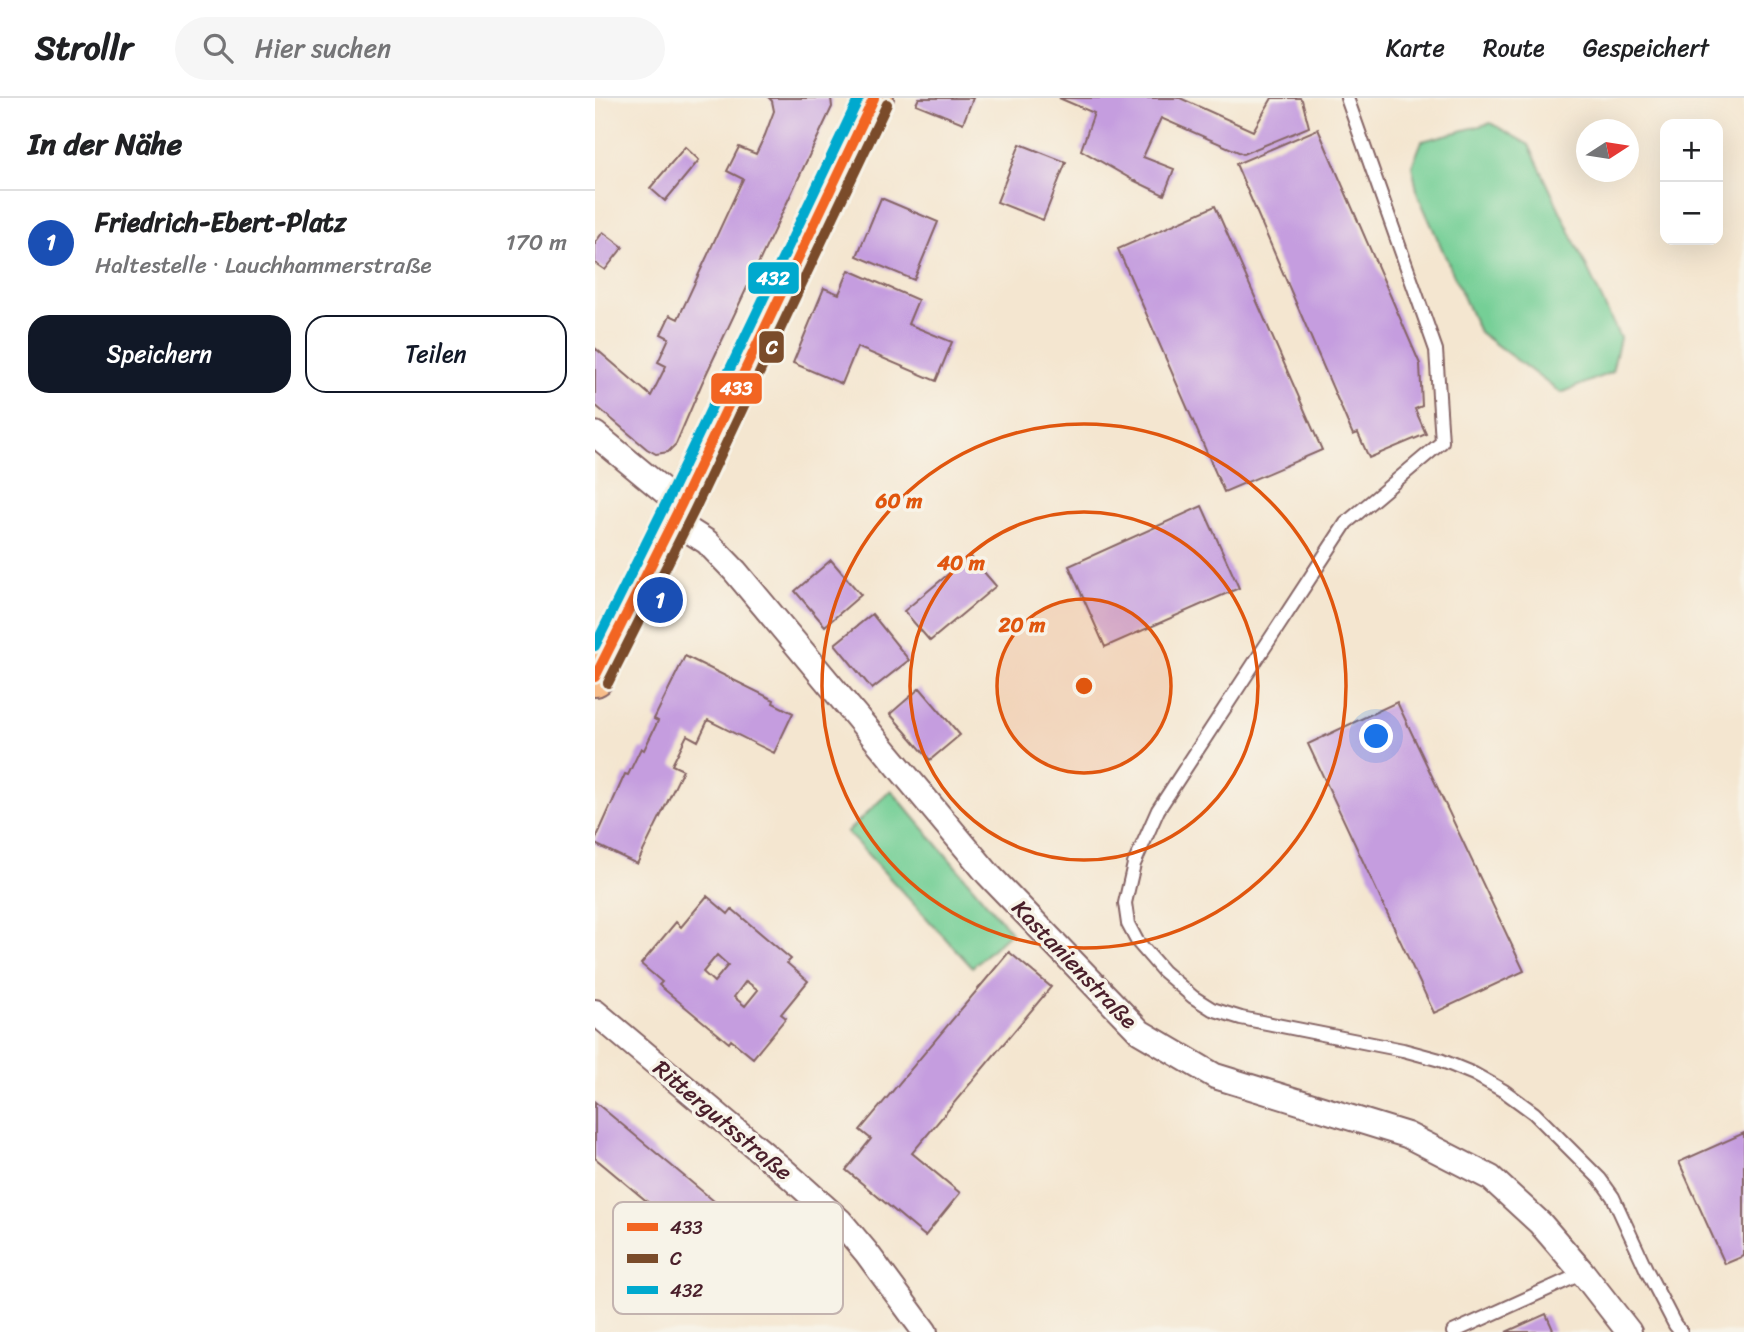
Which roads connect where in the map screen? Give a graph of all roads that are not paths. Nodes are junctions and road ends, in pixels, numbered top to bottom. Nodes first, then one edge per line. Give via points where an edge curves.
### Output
1 (874, 98) edge
2 (1347, 98) edge
3 (595, 433) edge
4 (678, 513) junction
5 (595, 677) edge
6 (595, 1012) edge
7 (819, 1202) edge
8 (843, 1225) edge
9 (1583, 1273) junction
10 (925, 1332) edge
11 (1453, 1332) edge
12 (1629, 1332) edge
13 (1681, 1332) edge

1 - 4 main road
2 - 13 lane via 1436,351 1442,442 1346,523 1158,810 1133,863 1125,903 1129,924 1163,971 1212,1009 1440,1060 1504,1091 1600,1179
3 - 4 street, Kastanienstraße
4 - 5 main road
4 - 9 street, Kastanienstraße via 735,570 988,874 1140,1032 1215,1076 1406,1135 1491,1178 1540,1223
6 - 7 street, Rittergutsstraße
8 - 10 street, Rittergutsstraße
9 - 11 lane
9 - 12 street, Kastanienstraße

